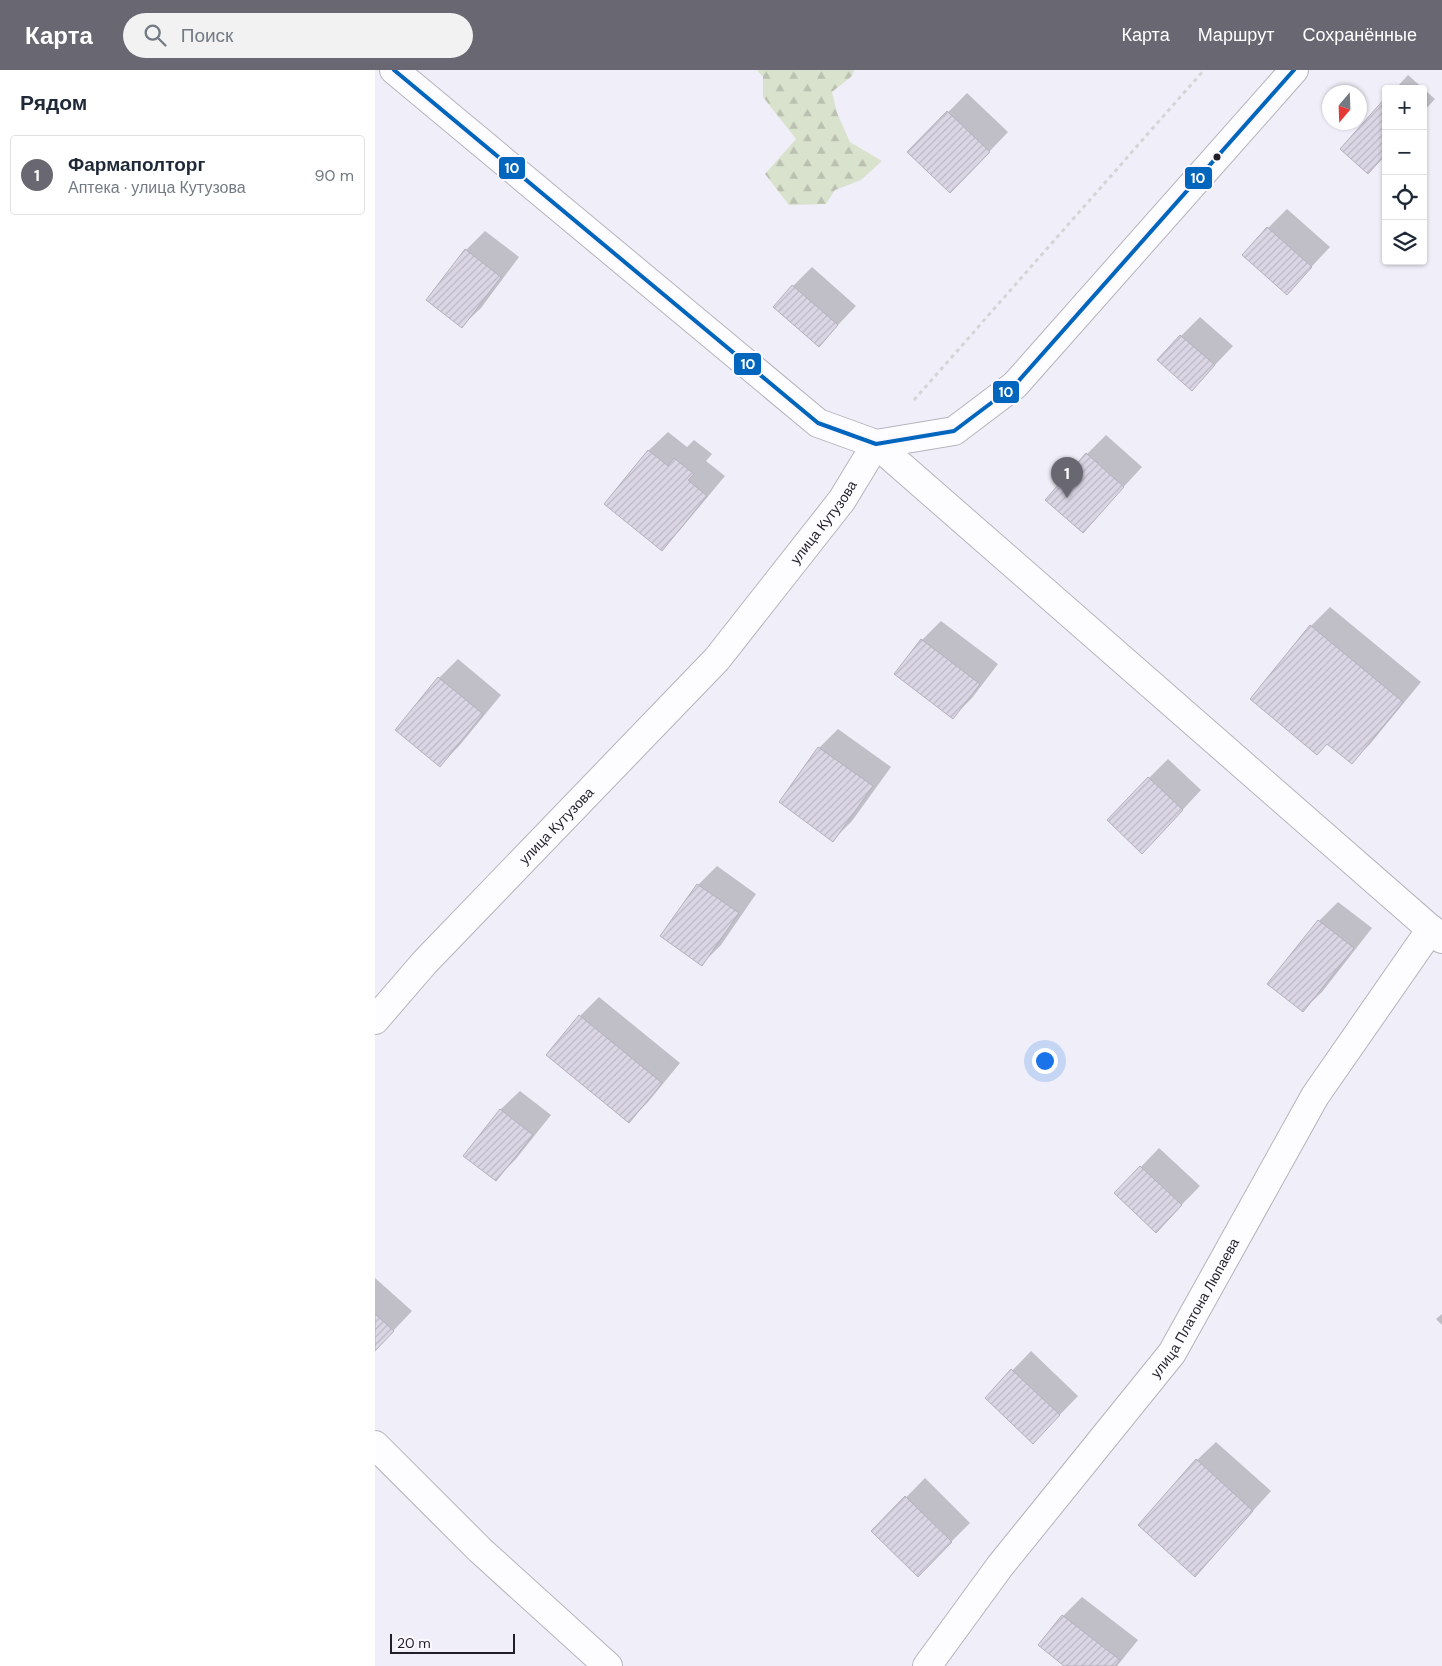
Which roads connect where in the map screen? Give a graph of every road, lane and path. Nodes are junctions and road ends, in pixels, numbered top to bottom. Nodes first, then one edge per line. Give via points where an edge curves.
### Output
1 (394, 70) edge
2 (1204, 70) edge
3 (1294, 70) edge
4 (876, 444) junction
5 (1437, 934) edge
6 (375, 1020) edge
7 (375, 1445) edge
8 (607, 1666) edge
9 (927, 1666) edge

1 - 4 street via 818,423
2 - 4 path
3 - 4 street via 1015,385 954,431
4 - 5 street
4 - 6 street, улица Кутузова via 842,500 717,659 425,962
5 - 9 street, улица Платона Люпаева via 1315,1096 1172,1352 1000,1566
7 - 8 street via 479,1550

